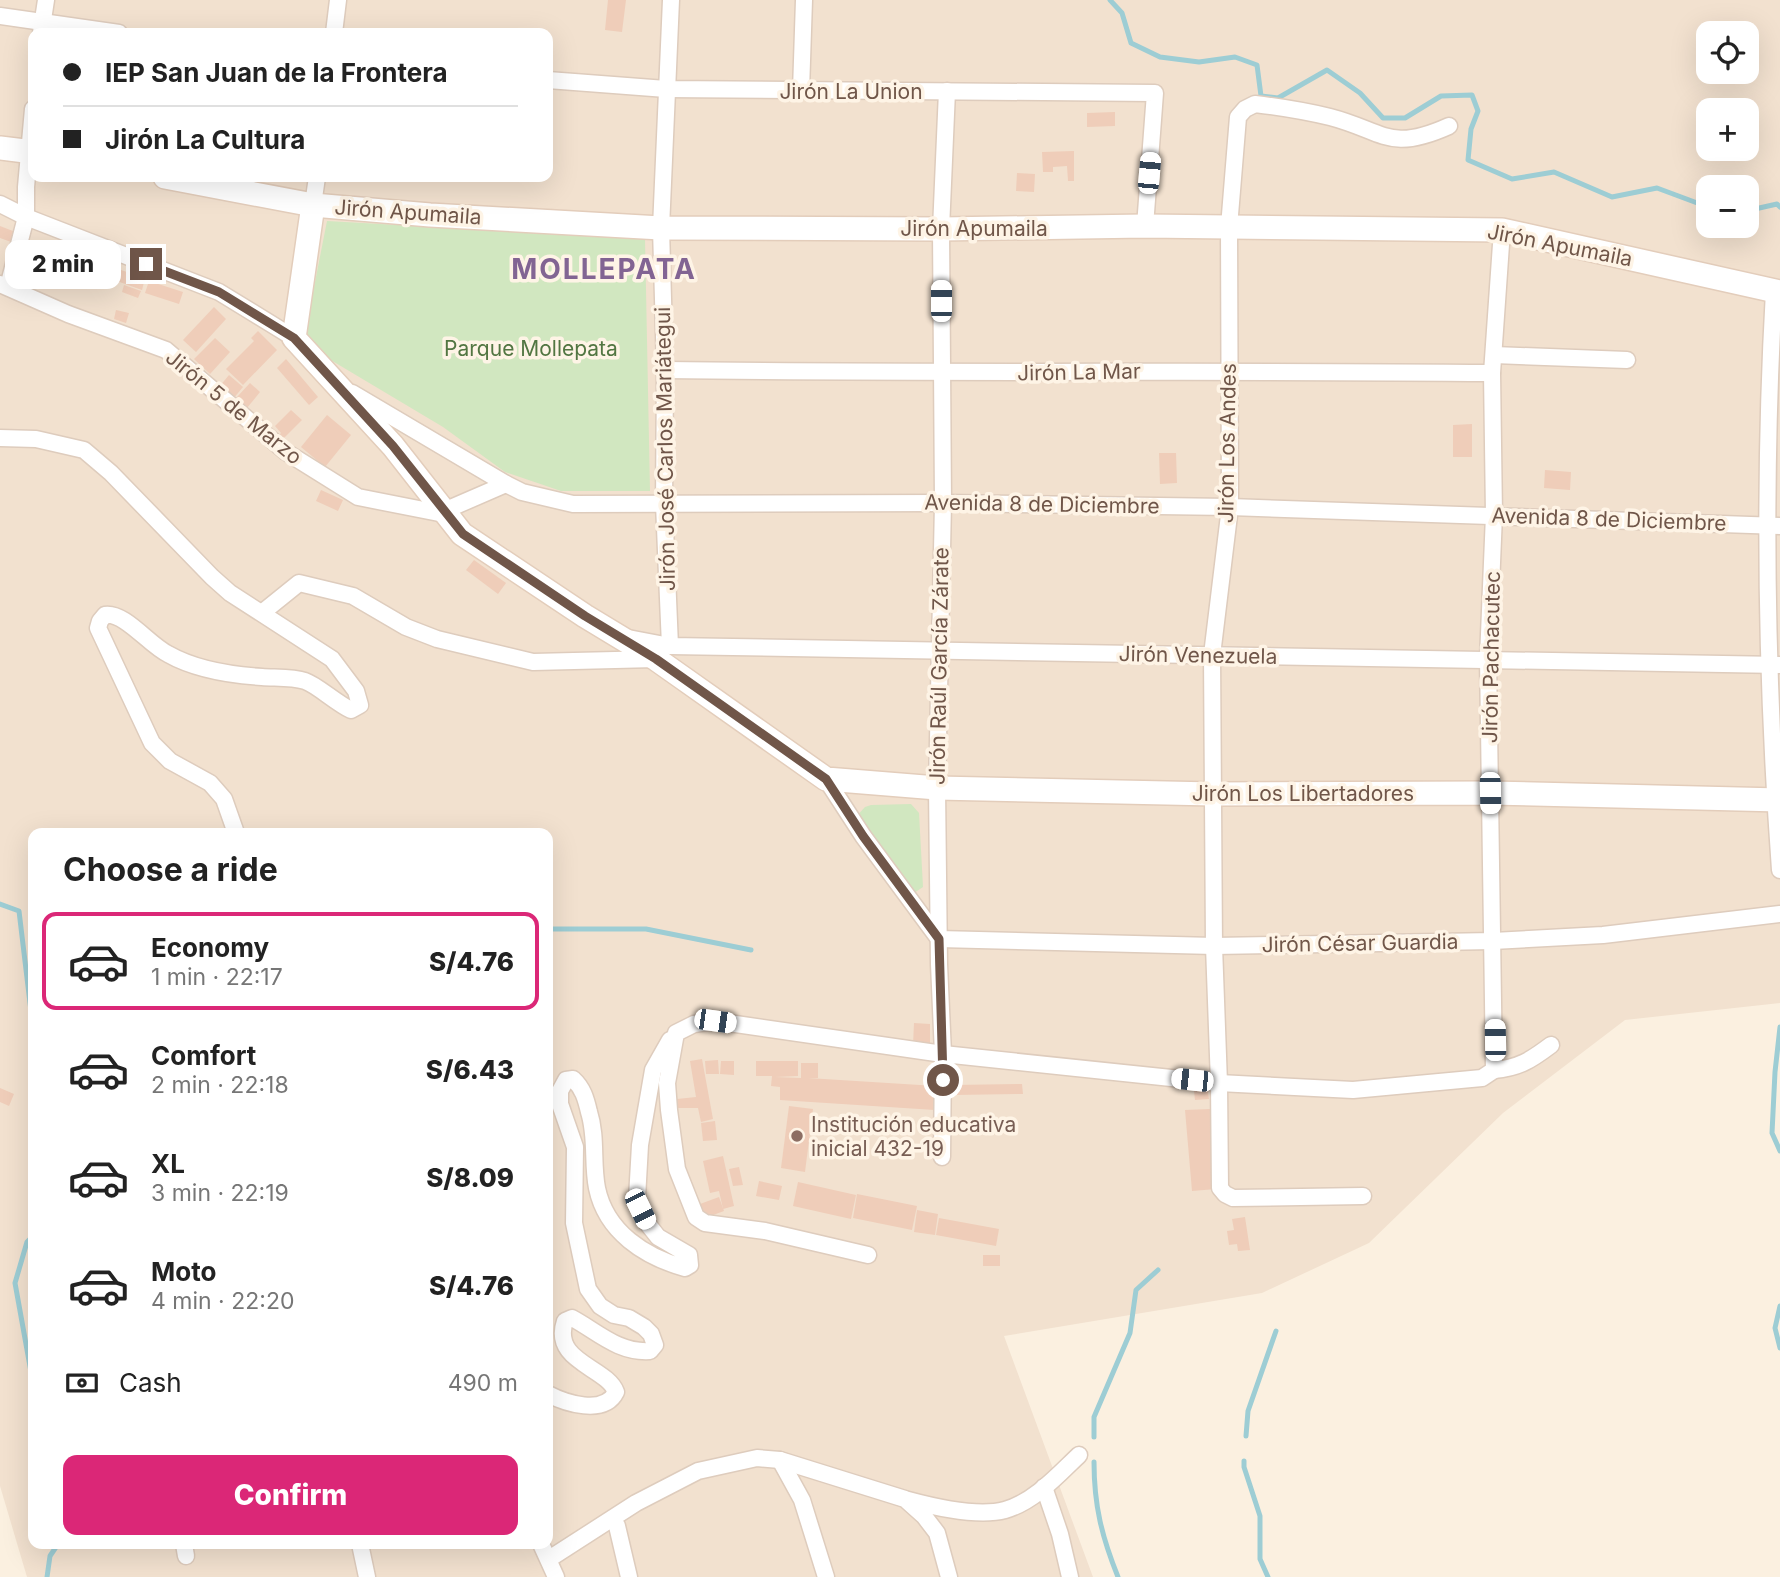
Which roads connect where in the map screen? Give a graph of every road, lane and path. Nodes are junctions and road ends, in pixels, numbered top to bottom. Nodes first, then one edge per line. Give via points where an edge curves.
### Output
1 (46, 0) edge
2 (338, 0) edge
3 (671, 0) edge
4 (804, 0) edge
5 (0, 16) edge
6 (42, 28) edge
7 (335, 28) edge
8 (553, 80) edge
9 (666, 89) junction
10 (801, 91) junction
11 (947, 91) junction
12 (1449, 126) dead end
13 (0, 148) edge
14 (28, 152) edge
15 (29, 182) edge
16 (191, 182) edge
17 (316, 182) edge
18 (0, 204) edge
19 (313, 205) junction
20 (26, 217) junction
21 (1145, 226) junction
22 (1229, 227) junction
23 (661, 228) junction
24 (941, 229) junction
25 (1502, 230) junction
26 (4, 286) edge
27 (1777, 291) edge
28 (294, 338) junction
29 (1494, 355) junction
30 (1627, 360) dead end
31 (665, 370) junction
32 (1228, 371) junction
33 (1492, 373) junction
34 (941, 374) junction
35 (334, 383) junction
36 (1774, 386) edge
37 (0, 438) edge
38 (506, 484) junction
39 (1773, 498) edge
40 (664, 503) junction
41 (943, 503) junction
42 (1230, 507) junction
43 (444, 512) junction
44 (1494, 515) junction
45 (1773, 526) edge
46 (263, 612) junction
47 (939, 651) junction
48 (663, 652) junction
49 (1212, 655) junction
50 (1488, 659) junction
51 (1774, 665) edge
52 (826, 779) junction
53 (937, 788) junction
54 (1490, 793) junction
55 (1213, 794) junction
56 (1777, 800) edge
57 (234, 828) edge
58 (1780, 870) edge
59 (1780, 914) edge
60 (939, 939) junction
61 (1493, 941) junction
62 (1213, 946) junction
63 (676, 1033) junction
64 (1551, 1045) dead end
65 (943, 1054) junction
66 (1488, 1074) junction
67 (1219, 1083) junction
68 (942, 1157) dead end
69 (1363, 1196) dead end
70 (868, 1255) dead end
71 (553, 1396) edge
72 (1079, 1455) dead end
73 (780, 1460) junction
74 (1044, 1487) junction
75 (905, 1499) junction
76 (612, 1519) junction
77 (361, 1549) edge
78 (543, 1549) edge
79 (548, 1559) junction
80 (367, 1577) edge
81 (556, 1577) edge
82 (629, 1577) edge
83 (826, 1577) edge
84 (949, 1577) edge
85 (1070, 1577) edge

1 - 6 street
2 - 7 street
3 - 9 street, Jirón José Carlos Mariátegui
4 - 10 street
5 - 6 street
8 - 9 street, Jirón La Union
9 - 10 street, Jirón La Union
9 - 23 street, Jirón José Carlos Mariátegui
10 - 11 street, Jirón La Union
11 - 21 street, Jirón La Union via 1155,93
11 - 24 street, Jirón Raúl García Zárate
12 - 22 street, Jirón Los Andes via 1415,139 1395,139 1332,118 1255,104 1238,117
13 - 14 street
15 - 20 street
16 - 19 street, Jirón Apumaila
17 - 19 street
18 - 20 street
19 - 23 street, Jirón Apumaila
19 - 28 street
20 - 26 street
20 - 28 street via 219,292
21 - 22 street, Jirón Apumaila
21 - 24 street, Jirón Apumaila
22 - 25 street, Jirón Apumaila
22 - 32 street, Jirón Los Andes
23 - 24 street, Jirón Apumaila
23 - 31 street, Jirón José Carlos Mariátegui
24 - 34 street, Jirón Raúl García Zárate
25 - 27 street, Jirón Apumaila
25 - 29 street, Jirón Pachacutec
26 - 43 street, Jirón 5 de Marzo via 166,350 286,452 358,497
27 - 36 street
28 - 35 street
29 - 30 street
29 - 33 street, Jirón Pachacutec
31 - 34 street, Jirón La Mar
31 - 40 street, Jirón José Carlos Mariátegui
32 - 33 street, Jirón La Mar
32 - 34 street, Jirón La Mar
32 - 42 street, Jirón Los Andes
33 - 44 street, Jirón Pachacutec
34 - 41 street, Jirón Raúl García Zárate
35 - 38 street, Avenida 8 de Diciembre
35 - 43 street via 393,446
36 - 39 street
37 - 46 street via 36,439 84,450 212,577
38 - 40 street, Avenida 8 de Diciembre via 573,504
38 - 43 street
39 - 45 street
40 - 41 street, Avenida 8 de Diciembre
40 - 48 street, Jirón José Carlos Mariátegui
41 - 42 street, Avenida 8 de Diciembre
41 - 47 street, Jirón Raúl García Zárate
42 - 44 street, Avenida 8 de Diciembre
42 - 49 street, Jirón Los Andes
43 - 48 street via 463,534 617,635
44 - 45 street, Avenida 8 de Diciembre
44 - 50 street, Jirón Pachacutec
45 - 51 street
46 - 48 street, Jirón Venezuela via 299,583 354,596 406,627 437,639 533,662
46 - 57 street via 332,659 356,691 360,705 351,710 306,681 247,676 188,663 150,643 121,617 105,615 98,628 152,743 170,761 210,783 224,799
47 - 48 street, Jirón Venezuela
47 - 49 street, Jirón Venezuela
47 - 53 street, Jirón Raúl García Zárate
48 - 52 street
49 - 50 street, Jirón Venezuela
49 - 55 street, Jirón Los Andes
50 - 51 street, Jirón Venezuela
50 - 54 street, Jirón Pachacutec
51 - 56 street
52 - 53 street, Jirón Los Libertadores
52 - 60 street
53 - 55 street, Jirón Los Libertadores
53 - 60 street, Jirón Raúl García Zárate
54 - 55 street, Jirón Los Libertadores
54 - 56 street, Jirón Los Libertadores
54 - 61 street, Jirón Pachacutec
55 - 62 street, Jirón Los Andes
56 - 58 street
59 - 61 street, Jirón César Guardia via 1603,935
60 - 62 street, Jirón César Guardia
60 - 65 street, Jirón Raúl García Zárate
61 - 62 street, Jirón César Guardia
61 - 66 street, Jirón Pachacutec
62 - 67 street, Jirón Los Andes
63 - 65 street via 715,1021
63 - 70 street via 667,1083 668,1110 677,1169 696,1217 705,1223 765,1231
63 - 71 street via 653,1070 640,1145 637,1198 658,1237 689,1255 692,1261 685,1268 647,1253 610,1221 597,1188 594,1137 583,1090 573,1079 566,1080 560,1091 575,1147 574,1223 588,1289 600,1306 644,1327 655,1345 650,1351 616,1347 572,1318 565,1321 562,1329 571,1354 610,1381 616,1392 595,1405 577,1405
64 - 66 street via 1513,1069
65 - 67 street
65 - 68 street, Jirón Raúl García Zárate
66 - 67 street via 1353,1090
67 - 69 street, Jirón Los Andes via 1220,1188 1224,1194 1233,1198
72 - 74 street
73 - 75 street
73 - 76 street via 743,1459 698,1471
73 - 83 street via 802,1500
74 - 75 street via 1005,1510 987,1512
74 - 85 street
75 - 84 street via 937,1533
76 - 79 street
76 - 82 street
77 - 80 street
78 - 79 street
79 - 81 street

